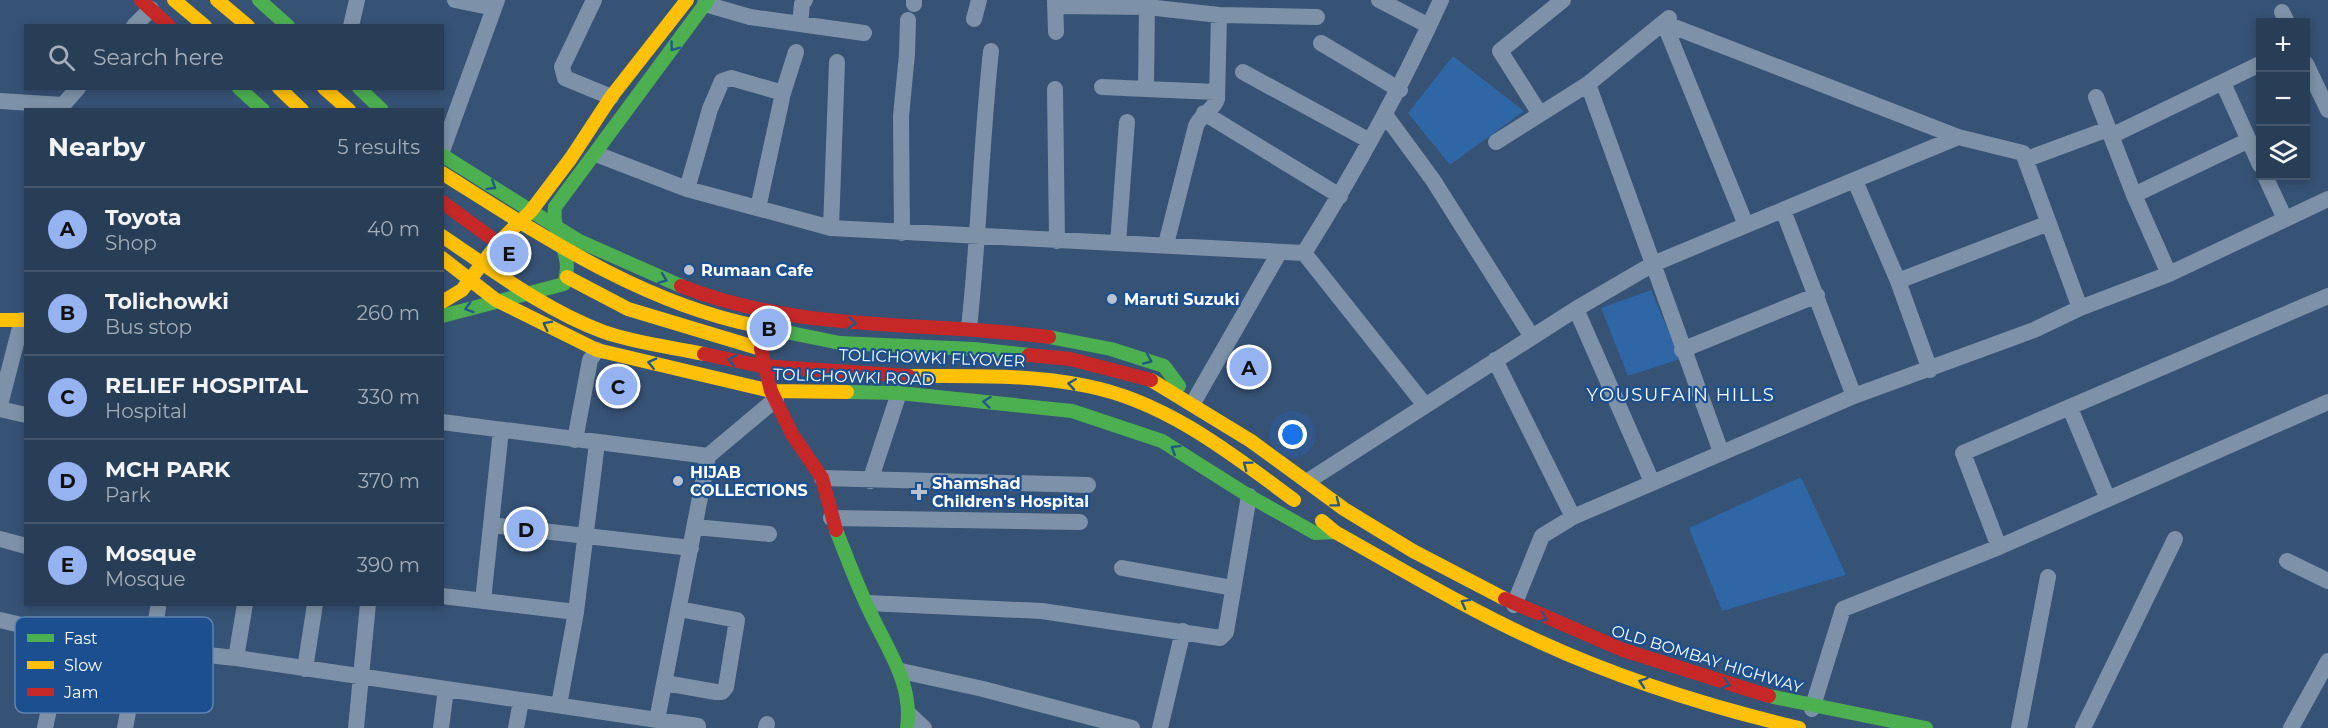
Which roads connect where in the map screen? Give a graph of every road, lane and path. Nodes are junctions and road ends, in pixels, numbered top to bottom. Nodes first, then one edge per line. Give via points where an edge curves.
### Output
1 (174, 0) edge
2 (217, 0) edge
3 (259, 0) edge
4 (357, 0) edge
5 (455, 0) edge
6 (594, 0) edge
7 (687, 0) edge
8 (805, 0) edge
9 (979, 0) edge
10 (1379, 0) edge
11 (1441, 0) edge
12 (1563, 0) edge
13 (707, 2) edge
14 (1055, 3) edge
15 (496, 4) edge
16 (1147, 4) edge
17 (146, 5) edge
18 (912, 8) edge
19 (1272, 8) edge
20 (1219, 15) junction
21 (1317, 17) dead end
22 (974, 19) dead end
23 (1667, 20) junction
24 (135, 24) edge
25 (167, 24) edge
26 (203, 24) edge
27 (246, 24) edge
28 (286, 24) edge
29 (351, 24) edge
30 (800, 24) junction
31 (1429, 26) junction
32 (1056, 32) dead end
33 (864, 33) dead end
34 (1321, 43) dead end
35 (991, 51) dead end
36 (796, 52) dead end
37 (837, 62) dead end
38 (2256, 66) edge
39 (1243, 72) dead end
40 (2310, 72) edge
41 (2223, 83) junction
42 (1587, 84) junction
43 (1102, 87) dead end
44 (1056, 89) dead end
45 (1146, 89) junction
46 (76, 90) edge
47 (281, 90) edge
48 (326, 90) edge
49 (361, 90) edge
50 (1400, 90) junction
51 (1217, 92) junction
52 (783, 93) junction
53 (610, 97) junction
54 (2096, 97) dead end
55 (240, 100) edge
56 (0, 101) edge
57 (63, 107) edge
58 (258, 108) edge
59 (300, 108) edge
60 (347, 108) edge
61 (380, 108) edge
62 (2328, 110) edge
63 (1204, 113) junction
64 (1540, 114) junction
65 (1386, 116) junction
66 (1127, 122) dead end
67 (2110, 133) junction
68 (1958, 137) junction
69 (1368, 140) junction
70 (2249, 140) junction
71 (1496, 142) dead end
72 (444, 147) edge
73 (444, 154) edge
74 (596, 154) junction
75 (2256, 156) edge
76 (2027, 159) junction
77 (444, 174) edge
78 (2267, 180) edge
79 (1855, 181) junction
80 (687, 189) junction
81 (2134, 195) junction
82 (1340, 196) junction
83 (2328, 199) edge
84 (444, 203) edge
85 (758, 208) junction
86 (1783, 210) junction
87 (531, 211) junction
88 (2285, 219) junction
89 (553, 223) junction
90 (2049, 223) junction
91 (1746, 225) junction
92 (831, 228) junction
93 (902, 233) junction
94 (444, 237) edge
95 (979, 237) junction
96 (1057, 241) junction
97 (498, 243) junction
98 (1118, 243) junction
99 (1166, 244) junction
100 (1279, 253) junction
101 (1304, 254) junction
102 (444, 260) edge
103 (1653, 264) junction
104 (2169, 274) junction
105 (567, 277) junction
106 (470, 280) junction
107 (1899, 282) junction
108 (1817, 295) junction
109 (2328, 296) edge
110 (496, 300) junction
111 (444, 301) edge
112 (2080, 308) junction
113 (1576, 309) junction
114 (770, 312) junction
115 (444, 315) edge
116 (0, 320) edge
117 (24, 320) edge
118 (969, 328) junction
119 (1532, 337) junction
120 (761, 348) junction
121 (597, 350) junction
122 (1683, 350) junction
123 (1495, 360) junction
124 (1930, 370) junction
125 (899, 393) junction
126 (773, 395) junction
127 (1854, 396) junction
128 (1189, 400) junction
129 (2328, 402) edge
130 (1424, 404) junction
131 (0, 407) edge
132 (2070, 408) junction
133 (24, 414) edge
134 (444, 422) edge
135 (501, 430) junction
136 (575, 440) junction
137 (597, 443) junction
138 (1721, 452) junction
139 (708, 456) junction
140 (822, 478) junction
141 (870, 481) junction
142 (1308, 481) junction
143 (1652, 482) junction
144 (1088, 485) dead end
145 (1249, 496) junction
146 (2107, 497) junction
147 (831, 518) junction
148 (1573, 518) junction
149 (1080, 522) dead end
150 (491, 525) junction
151 (695, 527) junction
152 (1335, 532) junction
153 (768, 534) dead end
154 (585, 537) junction
155 (0, 539) edge
156 (2175, 539) dead end
157 (24, 545) edge
158 (1999, 547) junction
159 (691, 548) junction
160 (2287, 561) dead end
161 (1122, 567) dead end
162 (2048, 577) dead end
163 (2328, 581) edge
164 (1233, 588) junction
165 (444, 596) edge
166 (483, 601) junction
167 (868, 603) junction
168 (1514, 605) junction
169 (245, 606) edge
170 (315, 606) edge
171 (368, 606) edge
172 (158, 608) dead end
173 (679, 609) junction
174 (576, 612) junction
175 (155, 617) edge
176 (0, 620) edge
177 (15, 623) edge
178 (1183, 631) junction
179 (213, 656) edge
180 (236, 658) junction
181 (2328, 661) edge
182 (306, 669) junction
183 (901, 671) junction
184 (360, 677) junction
185 (665, 682) junction
186 (446, 689) junction
187 (521, 701) junction
188 (559, 705) junction
189 (1812, 709) junction
190 (48, 713) edge
191 (130, 713) edge
192 (657, 720) junction
193 (610, 721) edge
194 (908, 721) edge
195 (1734, 721) edge
196 (698, 726) dead end
197 (45, 728) edge
198 (126, 728) edge
199 (356, 728) edge
200 (441, 728) edge
201 (516, 728) edge
202 (924, 728) edge
203 (1132, 728) edge
204 (1160, 728) edge
205 (1799, 728) edge
206 (1926, 728) edge
207 (2019, 728) edge
208 (2083, 728) edge
209 (2291, 728) edge

1 - 26 main road
2 - 27 main road
3 - 28 main road
4 - 29 street
5 - 15 street
6 - 53 street via 562,67 565,78
7 - 53 main road
8 - 30 street
9 - 22 street
10 - 31 street
11 - 31 street
12 - 64 street via 1500,51
13 - 30 street via 750,17
13 -> 74 main road
14 - 16 street
14 - 32 street
15 - 72 street
16 - 20 street
16 - 45 street
17 - 24 street
17 - 25 main road
18 - 93 street via 901,116
19 - 20 street
19 - 21 street
20 - 51 street
23 - 42 street
23 - 68 street
23 - 91 street
30 - 33 street
31 - 50 street
34 - 50 street
35 - 95 street via 983,121
36 - 52 street
37 - 92 street
38 - 41 street
39 - 69 street
40 - 62 street
41 - 67 street
41 - 70 street
42 - 64 street
42 - 103 street
43 - 45 street
44 - 96 street
45 - 51 street
46 - 57 street
47 - 59 main road
48 - 60 main road
49 - 61 main road
50 - 65 street
51 - 63 street via 1215,104
52 - 80 street via 732,78 722,81
52 - 85 street
53 - 87 main road
54 - 67 street
55 - 58 main road
56 - 57 street
63 - 82 street
63 - 99 street via 1196,126
64 - 71 street
65 - 69 street
65 - 119 street via 1433,180
66 - 98 street
67 - 76 street
67 - 81 street
68 - 76 street via 2018,150
68 - 79 street
69 - 82 street
70 - 75 street
70 - 81 street
73 -> 87 main road
74 - 80 street
74 - 89 main road via 555,207
76 - 90 street
77 - 128 main road, TOLICHOWKI FLYOVER, bridge via 535,231 657,297 729,321 840,344 974,348 1070,359 1151,380
78 - 88 street
79 - 86 street
79 - 107 street
80 - 85 street
81 - 104 street
82 - 101 street
83 - 88 street
84 - 97 main road
85 - 92 street
86 - 91 street
86 - 108 street
87 - 89 main road
87 - 97 main road
88 - 104 street
89 - 105 main road via 569,256
89 -> 114 main road via 579,241 642,271 708,297
90 - 107 street
90 - 112 street
91 - 103 street
92 - 93 street
93 - 95 street
152 -> 94 main road, TOLICHOWKI FLYOVER, bridge via 1231,453 1179,421 1126,397 1088,386 1014,376 903,376 761,366 607,333 528,295
95 - 96 street
95 - 118 street
96 - 98 street
97 - 106 main road
98 - 99 street
99 - 100 street
100 - 101 street
100 - 128 street
101 - 130 street
102 - 106 main road, TOLICHOWKI ROAD
103 - 113 street
103 - 122 street
104 - 112 street
105 - 110 main road via 564,284 554,288
105 - 120 main road via 639,313
106 - 110 main road, TOLICHOWKI ROAD
106 - 111 main road
107 - 124 street
108 - 122 street
108 - 127 street
109 - 132 street
110 -> 115 main road
121 -> 110 main road, TOLICHOWKI ROAD
112 - 124 street
113 - 119 street
113 - 143 street
114 -> 118 main road via 908,328
114 - 120 main road
116 - 117 main road
117 - 131 street
118 -> 128 main road via 1048,337 1138,356 1164,366
119 - 123 street
120 - 126 main road
126 -> 121 main road, TOLICHOWKI ROAD
121 - 136 street via 590,360
122 - 138 street
123 - 130 street
123 - 148 street
124 - 127 street
125 - 126 main road, TOLICHOWKI ROAD
125 - 141 street
145 -> 125 main road, TOLICHOWKI ROAD via 1162,441 1072,411
126 - 139 street
126 - 140 main road via 792,434
127 - 138 street
128 - 142 main road, OLD BOMBAY HIGHWAY
129 - 146 street
130 - 142 street
131 - 133 street
132 - 146 street
132 - 158 street via 1963,453
134 - 135 street
135 - 136 street
135 - 150 street
136 - 137 street
137 - 139 street
137 - 154 street
138 - 143 street
139 - 151 street
140 - 141 street
140 - 147 main road
141 - 144 street
142 -> 168 main road, OLD BOMBAY HIGHWAY via 1342,507 1450,573
143 - 148 street
145 - 152 main road, TOLICHOWKI ROAD via 1315,533
145 - 164 street
146 - 158 street
147 - 149 street
147 - 167 main road
148 - 168 street via 1542,536
150 - 154 street
150 - 166 street
151 - 153 street
151 - 159 street
195 -> 152 main road via 1515,630
154 - 159 street
154 - 174 street
155 - 157 street
156 - 208 street
158 - 189 street via 1843,609
159 - 173 street
160 - 163 street
161 - 164 street
162 - 207 street
164 - 178 street via 1226,632 1222,636
165 - 166 street
166 - 174 street
167 - 178 street via 1042,611
167 - 183 main road
168 -> 189 main road, OLD BOMBAY HIGHWAY via 1669,668
169 - 180 street
170 - 182 street
171 - 184 street
172 - 175 street
173 - 185 street
173 - 185 street via 736,620 728,677 722,692
174 - 188 street
176 - 177 street
178 - 204 street
179 - 180 street
180 - 182 street
181 - 209 street
182 - 184 street
183 - 194 main road
183 - 203 street
184 - 186 street
184 - 199 street
185 - 192 street
186 - 187 street
186 - 200 street
187 - 188 street
187 - 201 street
188 - 193 street
189 - 206 main road, OLD BOMBAY HIGHWAY
190 - 197 street
191 - 198 street
192 - 193 street
192 - 196 street
194 - 202 street
195 - 205 main road

